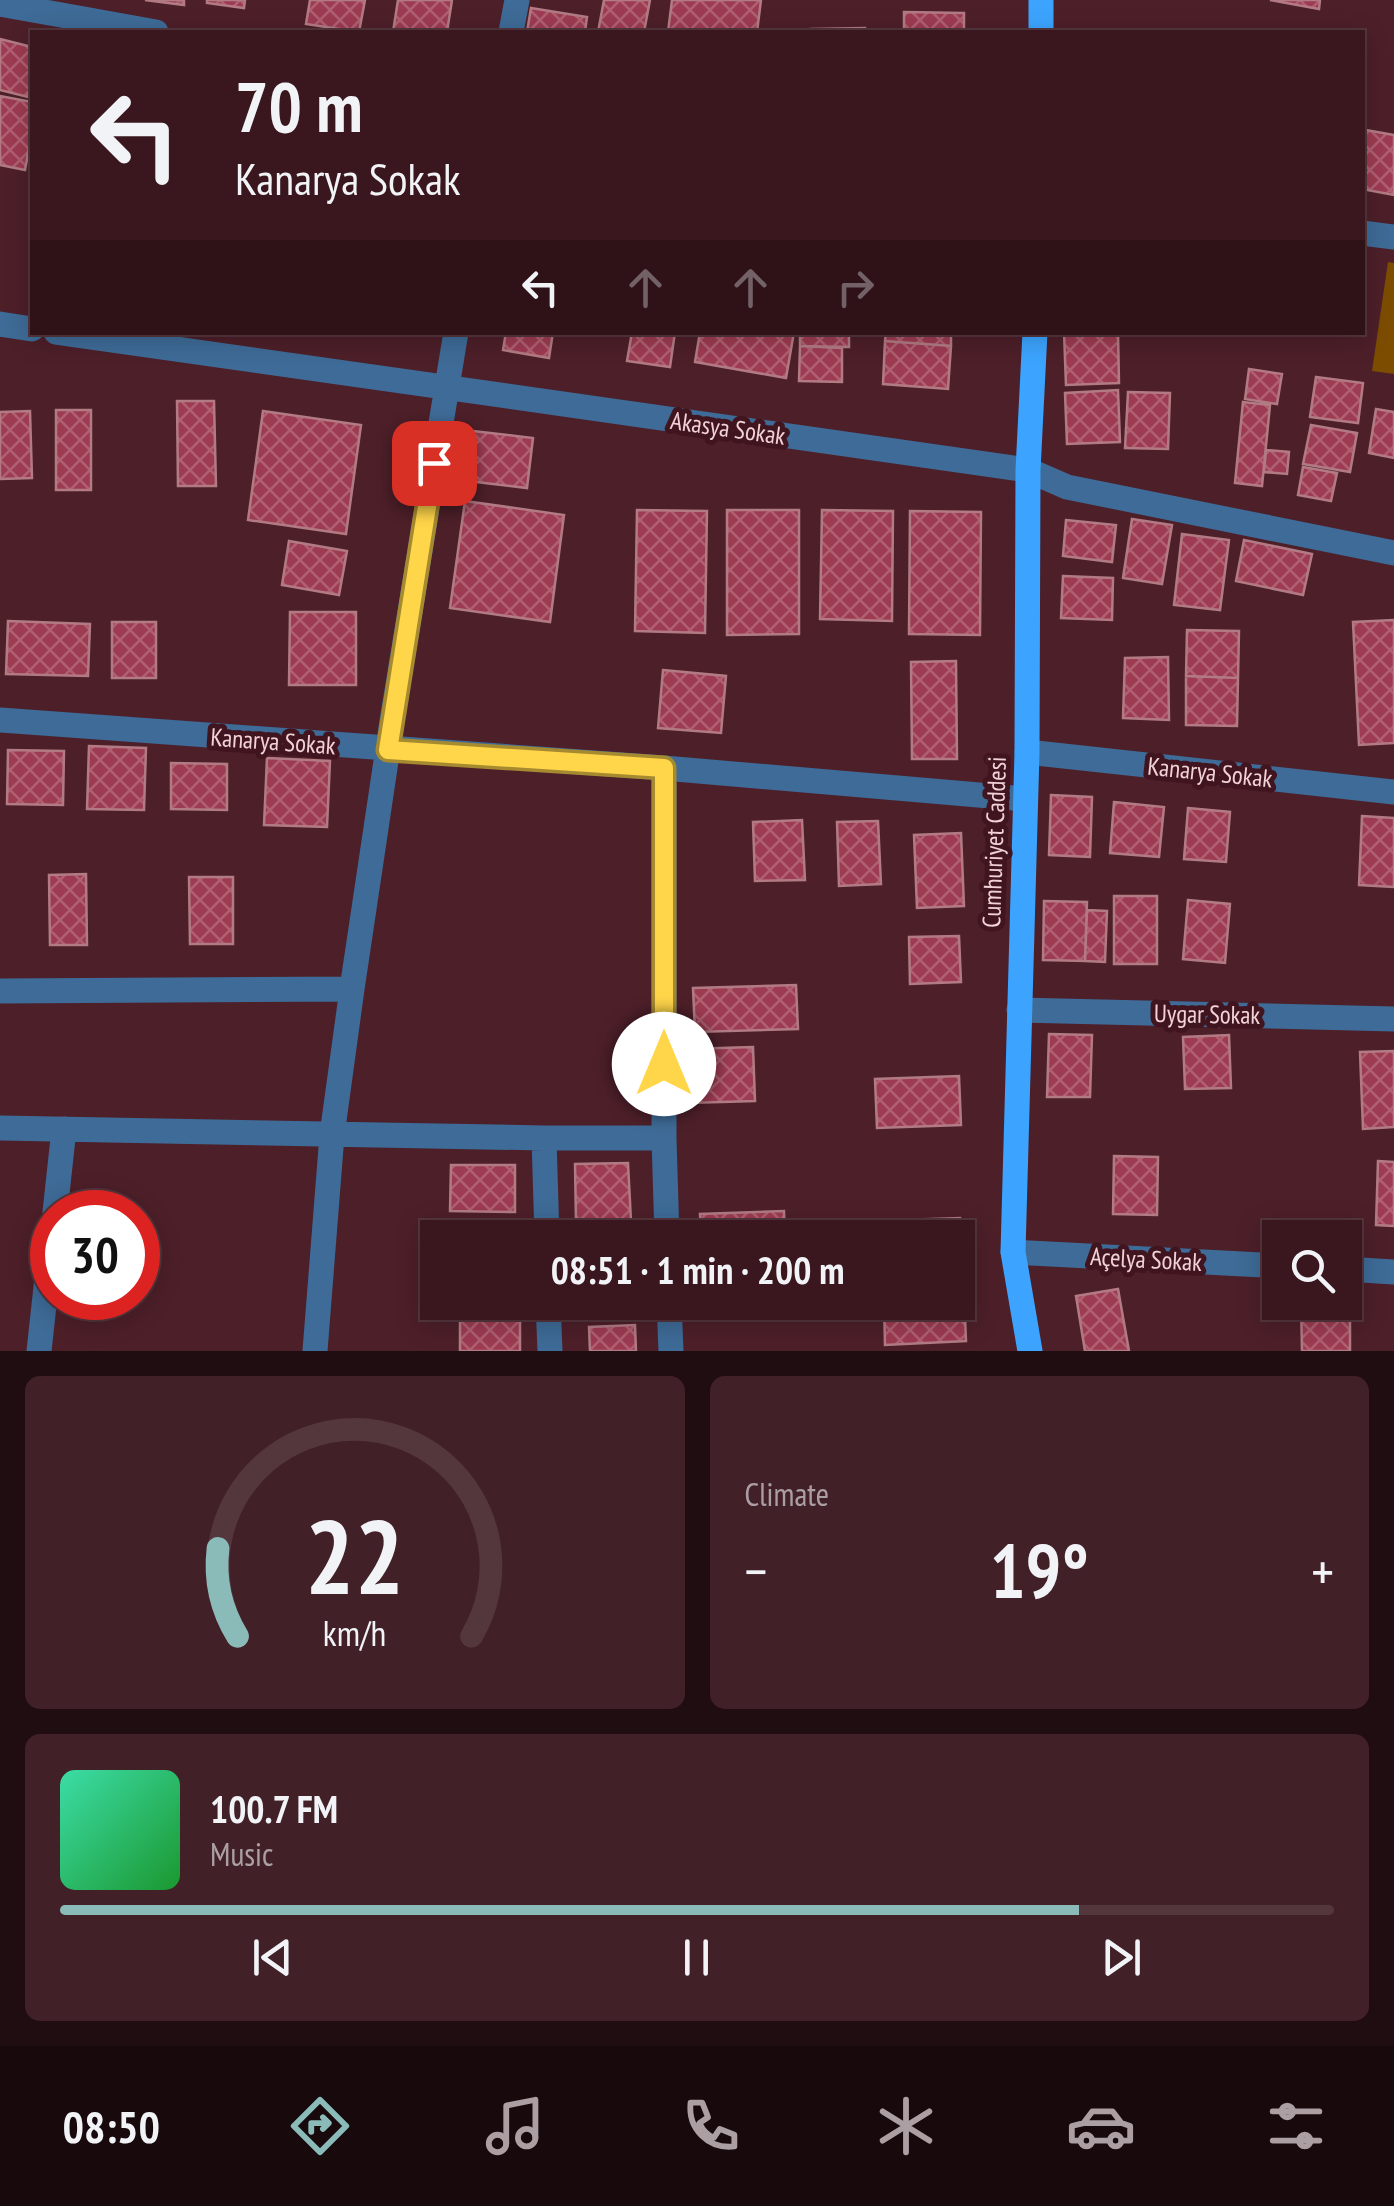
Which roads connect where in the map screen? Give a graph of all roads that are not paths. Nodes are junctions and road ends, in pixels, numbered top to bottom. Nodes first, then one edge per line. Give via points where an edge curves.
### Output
1 (517, 0) edge
2 (1041, 0) edge
3 (0, 4) edge
4 (145, 30) edge
5 (512, 30) edge
6 (1041, 30) edge
7 (1365, 233) edge
8 (1394, 237) edge
9 (0, 324) edge
10 (30, 329) edge
11 (77, 335) edge
12 (455, 335) edge
13 (1035, 335) edge
14 (446, 389) junction
15 (1028, 470) junction
16 (1394, 553) edge
17 (0, 720) edge
18 (388, 750) junction
19 (1027, 752) junction
20 (664, 768) junction
21 (1394, 792) edge
22 (1025, 799) junction
23 (352, 989) junction
24 (0, 990) edge
25 (1019, 1010) junction
26 (1394, 1018) edge
27 (0, 1128) edge
28 (64, 1129) junction
29 (332, 1135) junction
30 (544, 1138) junction
31 (664, 1138) junction
32 (57, 1190) edge
33 (546, 1220) edge
34 (666, 1220) edge
35 (1012, 1252) junction
36 (1262, 1265) edge
37 (1362, 1270) edge
38 (1394, 1272) edge
39 (42, 1320) edge
40 (549, 1320) edge
41 (670, 1320) edge
42 (39, 1351) edge
43 (315, 1351) edge
44 (550, 1351) edge
45 (671, 1351) edge
46 (1030, 1351) edge

1 - 5 street
2 - 6 main road
3 - 4 street
7 - 8 street
9 - 10 street
11 - 14 street, Akasya Sokak
12 - 14 street
13 - 15 main road, Cumhuriyet Caddesi
14 - 15 street, Akasya Sokak
14 - 18 street
15 - 16 street, Akasya Sokak via 1067,487
15 - 19 main road, Cumhuriyet Caddesi
17 - 18 street, Kanarya Sokak
18 - 20 street, Kanarya Sokak
18 - 23 street
19 - 21 street, Kanarya Sokak
19 - 22 main road, Cumhuriyet Caddesi
20 - 22 street, Kanarya Sokak
20 - 31 street
22 - 25 main road, Cumhuriyet Caddesi
23 - 24 street
23 - 29 street
25 - 26 street, Uygar Sokak
25 - 35 main road, Cumhuriyet Caddesi
27 - 28 street
28 - 29 street
28 - 32 street
29 - 30 street
29 - 43 street
30 - 31 street
30 - 33 street
31 - 34 street
35 - 36 street, Açelya Sokak
35 - 46 main road, Cumhuriyet Caddesi
37 - 38 street
39 - 42 street
40 - 44 street
41 - 45 street

